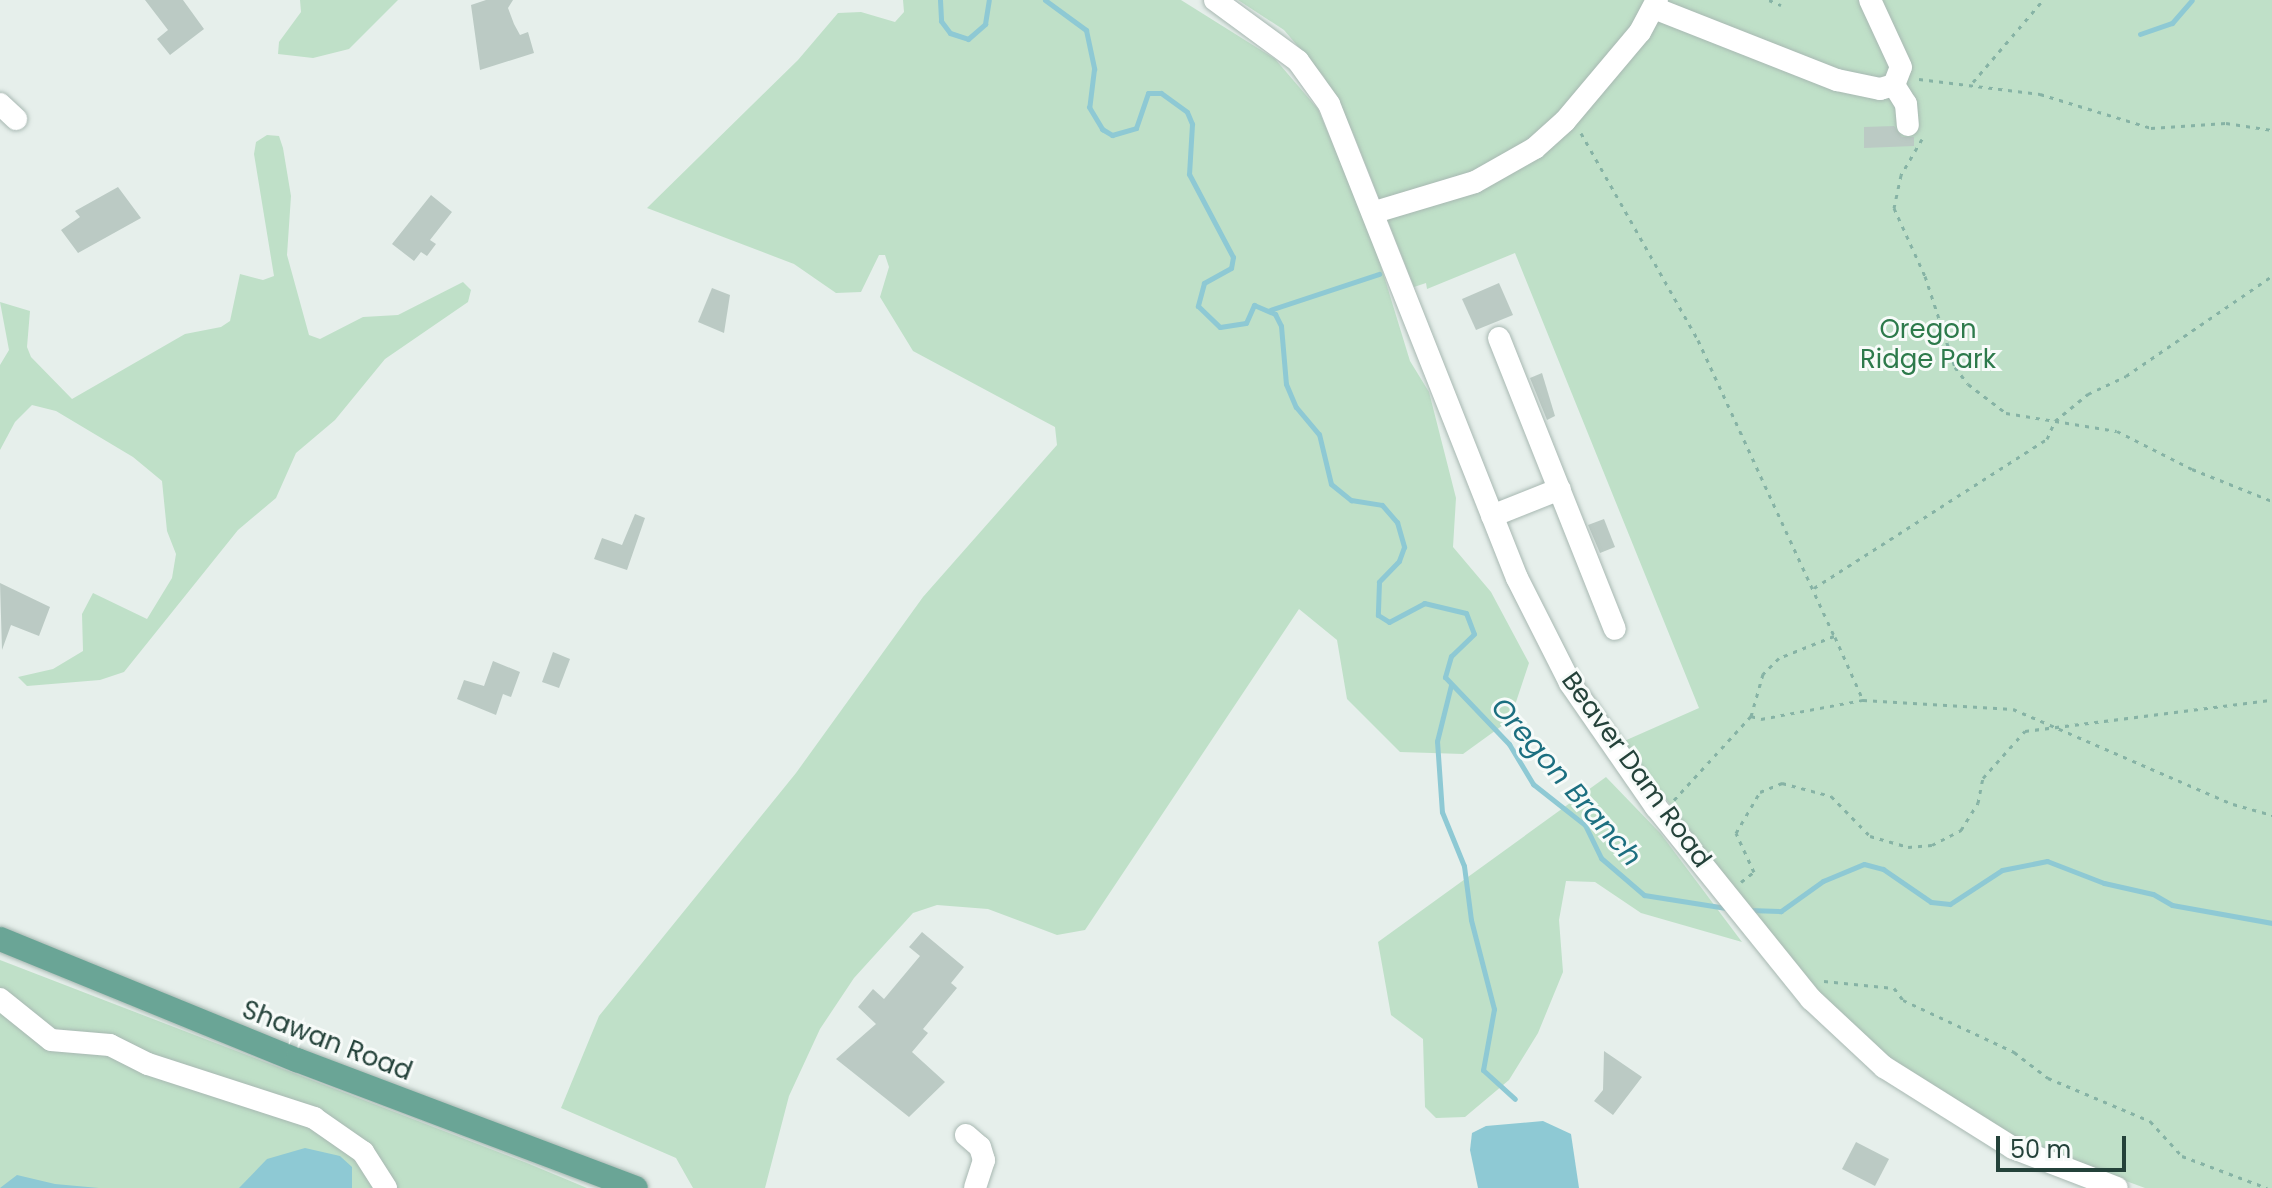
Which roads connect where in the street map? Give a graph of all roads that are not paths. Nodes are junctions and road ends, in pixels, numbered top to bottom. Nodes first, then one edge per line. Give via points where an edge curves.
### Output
1 (1215, 0) edge
2 (1870, 0) edge
3 (1656, 4) edge
4 (1897, 81) junction
5 (1908, 121) road end
6 (1375, 212) junction
7 (1499, 338) dead end
8 (1560, 489) junction
9 (1492, 516) junction
10 (1615, 629) dead end
11 (0, 939) edge
12 (0, 999) edge
13 (966, 1135) dead end
14 (386, 1188) edge
15 (636, 1188) edge
16 (975, 1188) edge
17 (2117, 1188) edge

1 - 6 street, Beaver Dam Road via 1277,42 1315,81
2 - 4 street via 1897,48
3 - 4 street via 1837,80 1880,89
3 - 6 street via 1640,32 1565,121 1535,148 1486,176
4 - 5 street
6 - 9 street, Beaver Dam Road
7 - 8 street
8 - 9 street
8 - 10 street
9 - 17 street, Beaver Dam Road via 1570,683 1661,813 1828,1017 1926,1098 2013,1148
11 - 15 main road, Shawan Road via 309,1065
12 - 14 street via 51,1040 110,1045 148,1064 314,1118 363,1152
13 - 16 street via 980,1147 984,1160

